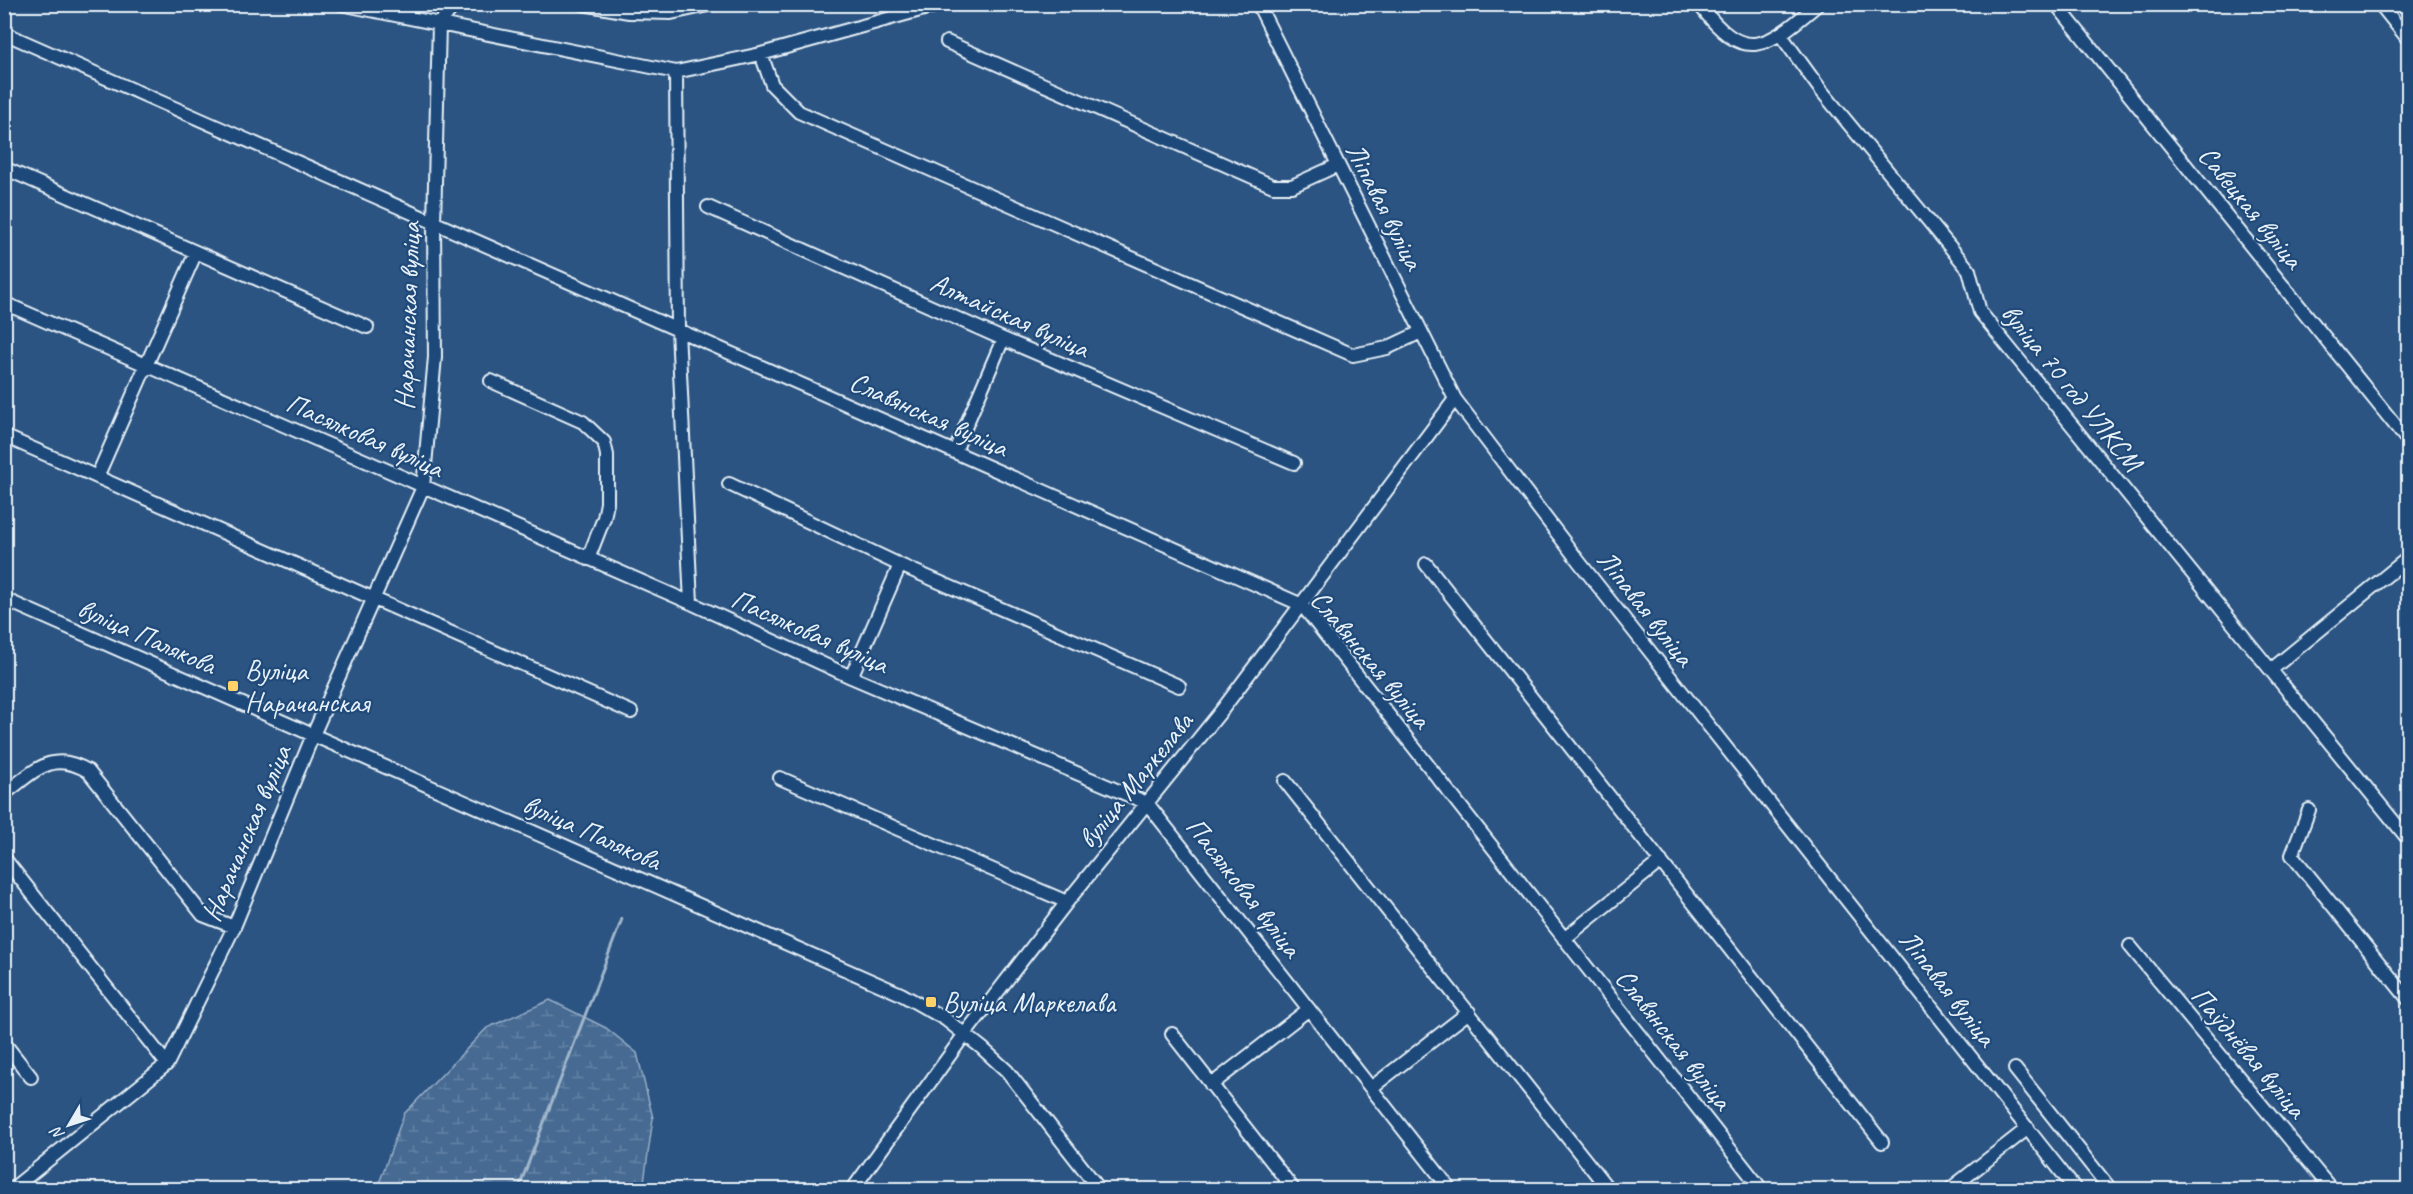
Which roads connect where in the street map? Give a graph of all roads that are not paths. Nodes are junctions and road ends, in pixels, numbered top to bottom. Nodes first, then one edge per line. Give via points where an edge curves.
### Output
1 (341, 4) edge
2 (455, 4) edge
3 (583, 4) edge
4 (713, 4) edge
5 (942, 4) edge
6 (1258, 4) edge
7 (1699, 4) edge
8 (1818, 4) edge
9 (2056, 4) edge
10 (2380, 4) edge
11 (439, 24) junction
12 (4, 33) edge
13 (1780, 34) junction
14 (2409, 39) edge
15 (947, 42) dead end
16 (761, 54) junction
17 (676, 72) junction
18 (1338, 165) junction
19 (4, 168) edge
20 (708, 207) dead end
21 (434, 223) junction
22 (196, 252) junction
23 (4, 303) edge
24 (367, 327) dead end
25 (678, 330) junction
26 (1421, 332) junction
27 (1003, 339) junction
28 (146, 366) junction
29 (491, 381) dead end
30 (1455, 399) junction
31 (4, 436) edge
32 (2409, 441) edge
33 (955, 451) junction
34 (1294, 463) dead end
35 (97, 477) junction
36 (729, 484) dead end
37 (423, 487) junction
38 (2409, 558) edge
39 (588, 559) junction
40 (1426, 564) dead end
41 (900, 565) junction
42 (373, 598) junction
43 (4, 599) edge
44 (692, 603) junction
45 (1302, 605) junction
46 (2272, 669) junction
47 (851, 677) junction
48 (1179, 686) dead end
49 (631, 712) dead end
50 (313, 735) junction
51 (780, 778) dead end
52 (1285, 781) dead end
53 (4, 794) edge
54 (1147, 802) junction
55 (2309, 810) dead end
56 (2409, 839) edge
57 (4, 858) edge
58 (1660, 861) junction
59 (1067, 902) junction
60 (234, 927) junction
61 (1564, 939) junction
62 (2130, 946) dead end
63 (2409, 999) edge
64 (1309, 1009) junction
65 (1469, 1012) junction
66 (965, 1034) junction
67 (1172, 1034) dead end
68 (4, 1043) edge
69 (166, 1064) junction
70 (2015, 1069) dead end
71 (31, 1077) dead end
72 (1211, 1085) junction
73 (1371, 1088) junction
74 (2028, 1128) junction
75 (1882, 1142) dead end
76 (11, 1190) edge
77 (852, 1190) edge
78 (1100, 1190) edge
79 (1294, 1190) edge
80 (1451, 1190) edge
81 (1609, 1190) edge
82 (1762, 1190) edge
83 (1949, 1190) edge
84 (2076, 1190) edge
85 (2111, 1190) edge
86 (2332, 1190) edge

1 - 11 street
2 - 11 street
3 - 4 street via 671,14
5 - 16 street
6 - 18 street, Ліпавая вуліца
7 - 13 street via 1720,30 1741,44 1755,44
8 - 13 street
9 - 32 street, Савецкая вуліца
10 - 14 street
11 - 17 street
11 - 21 street, Нарачанская вуліца
12 - 21 street, Славянская вуліца
13 - 46 street, вуліца 70 год УЛКСМ via 1820,89 1969,270 1980,312
15 - 18 street via 1273,186 1292,186
16 - 17 street
16 - 26 street via 772,85 799,112 1353,355 1387,348
17 - 25 street
18 - 26 street, Ліпавая вуліца
19 - 22 street
20 - 27 street, Алтайская вуліца
21 - 25 street, Славянская вуліца
21 - 37 street, Нарачанская вуліца via 435,357
22 - 24 street
22 - 28 street
23 - 28 street, Пасялковая вуліца
25 - 33 street, Славянская вуліца
25 - 44 street
26 - 30 street, Ліпавая вуліца
27 - 33 street
27 - 34 street, Алтайская вуліца
28 - 35 street
28 - 37 street, Пасялковая вуліца
29 - 39 street via 583,422 604,442 607,503
30 - 45 street, вуліца Маркелава
30 - 74 street, Ліпавая вуліца via 1580,563
31 - 35 street
33 - 45 street, Славянская вуліца
35 - 42 street
36 - 41 street
37 - 39 street, Пасялковая вуліца
37 - 42 street, Нарачанская вуліца
38 - 46 street
39 - 44 street, Пасялковая вуліца
40 - 58 street
41 - 47 street
41 - 48 street
42 - 49 street
42 - 50 street, Нарачанская вуліца
43 - 50 street, вуліца Палякова
44 - 47 street, Пасялковая вуліца
45 - 54 street, вуліца Маркелава
45 - 61 street, Славянская вуліца
46 - 56 street, вуліца 70 год УЛКСМ
47 - 54 street, Пасялковая вуліца
50 - 60 street, Нарачанская вуліца
50 - 66 street, вуліца Палякова via 902,994
51 - 59 street
52 - 65 street
53 - 60 street via 45,763 64,761 88,771 203,915
54 - 59 street, вуліца Маркелава
54 - 64 street, Пасялковая вуліца
55 - 63 street via 2292,855
57 - 69 street
58 - 61 street
58 - 75 street
59 - 66 street, вуліца Маркелава
60 - 69 street, Нарачанская вуліца
61 - 82 street, Славянская вуліца
62 - 86 street, Паўднёвая вуліца
64 - 72 street
64 - 73 street, Пасялковая вуліца
65 - 73 street
65 - 81 street
66 - 77 street, вуліца Маркелава
66 - 78 street, вуліца Палякова via 1007,1071
67 - 72 street
68 - 71 street
69 - 76 street, Нарачанская вуліца
70 - 85 street
72 - 79 street
73 - 80 street, Пасялковая вуліца
74 - 83 street
74 - 84 street, Ліпавая вуліца

